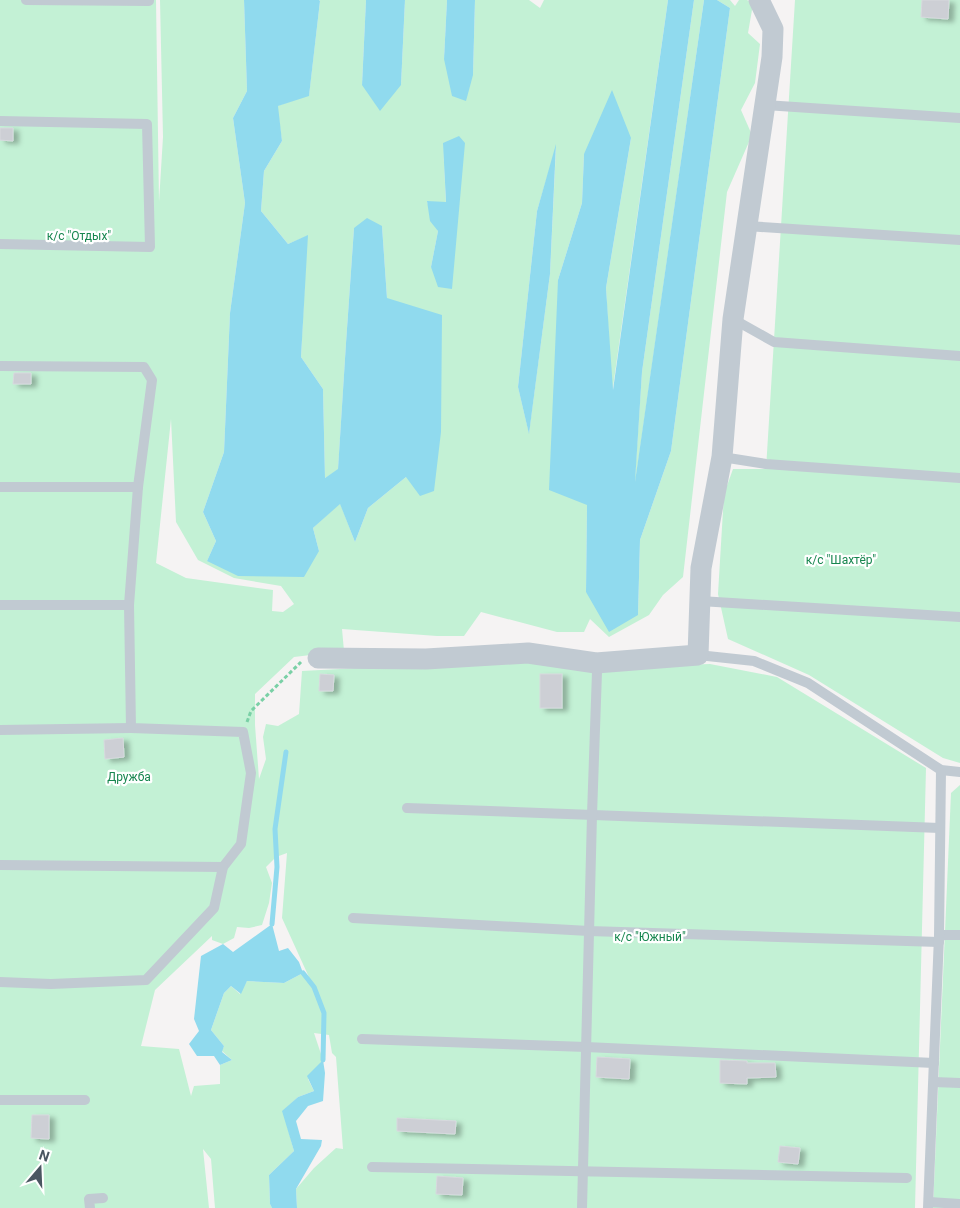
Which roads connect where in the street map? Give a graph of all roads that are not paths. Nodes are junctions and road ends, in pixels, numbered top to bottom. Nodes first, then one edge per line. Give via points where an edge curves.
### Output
1 (26, 0) edge
2 (149, 0) edge
3 (759, 0) edge
4 (765, 105) junction
5 (960, 118) edge
6 (0, 122) edge
7 (747, 226) junction
8 (960, 240) edge
9 (0, 244) edge
10 (733, 319) junction
11 (960, 356) edge
12 (0, 366) edge
13 (722, 456) junction
14 (960, 478) edge
15 (0, 487) edge
16 (138, 487) junction
17 (700, 601) junction
18 (0, 605) edge
19 (128, 605) junction
20 (960, 617) edge
21 (698, 655) junction
22 (318, 658) road end
23 (596, 663) junction
24 (131, 728) junction
25 (0, 730) edge
26 (941, 770) junction
27 (960, 772) edge
28 (407, 808) dead end
29 (592, 815) junction
30 (940, 828) junction
31 (0, 864) edge
32 (223, 867) junction
33 (353, 918) dead end
34 (589, 931) junction
35 (960, 935) edge
36 (939, 939) junction
37 (0, 982) edge
38 (362, 1039) dead end
39 (586, 1047) junction
40 (934, 1063) junction
41 (934, 1082) junction
42 (960, 1083) edge
43 (0, 1100) edge
44 (85, 1100) dead end
45 (372, 1167) dead end
46 (583, 1172) junction
47 (907, 1178) dead end
48 (103, 1198) dead end
49 (960, 1204) edge
50 (929, 1205) edge
51 (90, 1208) edge
52 (582, 1208) edge

1 - 2 lane
3 - 4 street via 773,29
4 - 5 lane
4 - 7 street
6 - 9 lane via 147,124 150,247
7 - 8 lane
7 - 10 street
10 - 11 lane via 774,342
10 - 13 street
12 - 16 lane via 144,367 152,380
13 - 14 lane via 766,464
13 - 17 street via 701,568
15 - 16 lane
16 - 19 lane
17 - 20 lane
17 - 21 street
18 - 19 lane
19 - 24 lane
21 - 23 street
21 - 26 lane via 754,661 808,682
22 - 23 street via 426,659 528,653
23 - 29 lane
24 - 25 lane
24 - 32 lane via 243,732 251,773 241,844
26 - 27 lane
26 - 30 lane
28 - 29 lane
29 - 30 lane
29 - 34 lane
30 - 36 lane
31 - 32 lane
32 - 37 lane via 214,908 146,980 51,984
33 - 34 lane
34 - 36 lane
34 - 39 lane
35 - 36 lane via 945,935
36 - 40 lane
38 - 39 lane
39 - 40 lane
39 - 46 lane
40 - 41 lane
41 - 42 lane
41 - 50 lane
43 - 44 lane
45 - 46 lane
46 - 47 lane
46 - 52 lane
48 - 51 lane via 90,1199
49 - 50 lane

